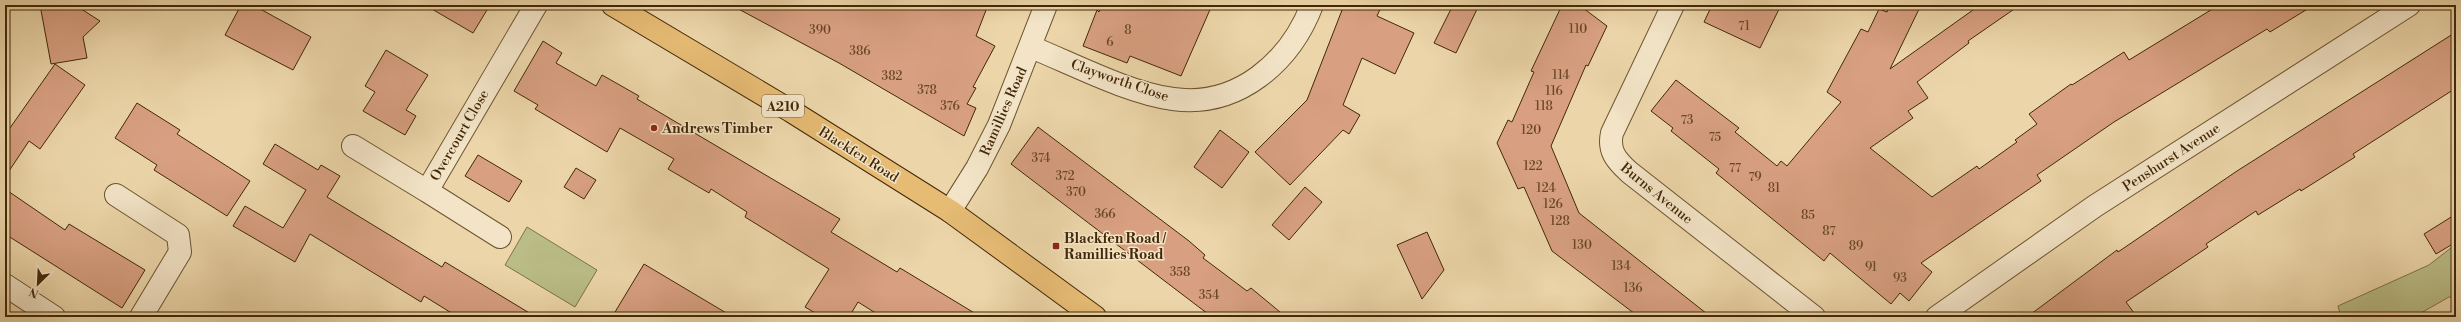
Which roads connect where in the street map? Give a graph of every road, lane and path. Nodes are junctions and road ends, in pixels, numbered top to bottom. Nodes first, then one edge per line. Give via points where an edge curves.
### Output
1 (536, 5) edge
2 (613, 5) edge
3 (1046, 5) edge
4 (1312, 5) edge
5 (1673, 5) edge
6 (2409, 5) edge
7 (1031, 47) junction
8 (352, 146) dead end
9 (427, 191) junction
10 (116, 195) dead end
11 (950, 211) junction
12 (500, 237) dead end
13 (5, 286) edge
14 (54, 317) edge
15 (141, 317) edge
16 (1095, 317) edge
17 (1814, 317) edge
18 (1937, 317) edge

1 - 9 street, Overcourt Close
2 - 11 main road, Blackfen Road / A210 via 791,111
3 - 7 street, Ramillies Road
4 - 7 street, Clayworth Close via 1295,40 1263,75 1246,87 1213,98 1173,99 1146,92
5 - 17 street, Burns Avenue via 1612,133 1609,143 1612,153 1629,172
6 - 18 street, Penshurst Avenue via 2095,206
7 - 11 street, Ramillies Road via 999,125 977,168
8 - 9 street
9 - 12 street, Overcourt Close
10 - 15 street via 178,235 180,252
11 - 16 main road, Blackfen Road / A210
13 - 14 street

